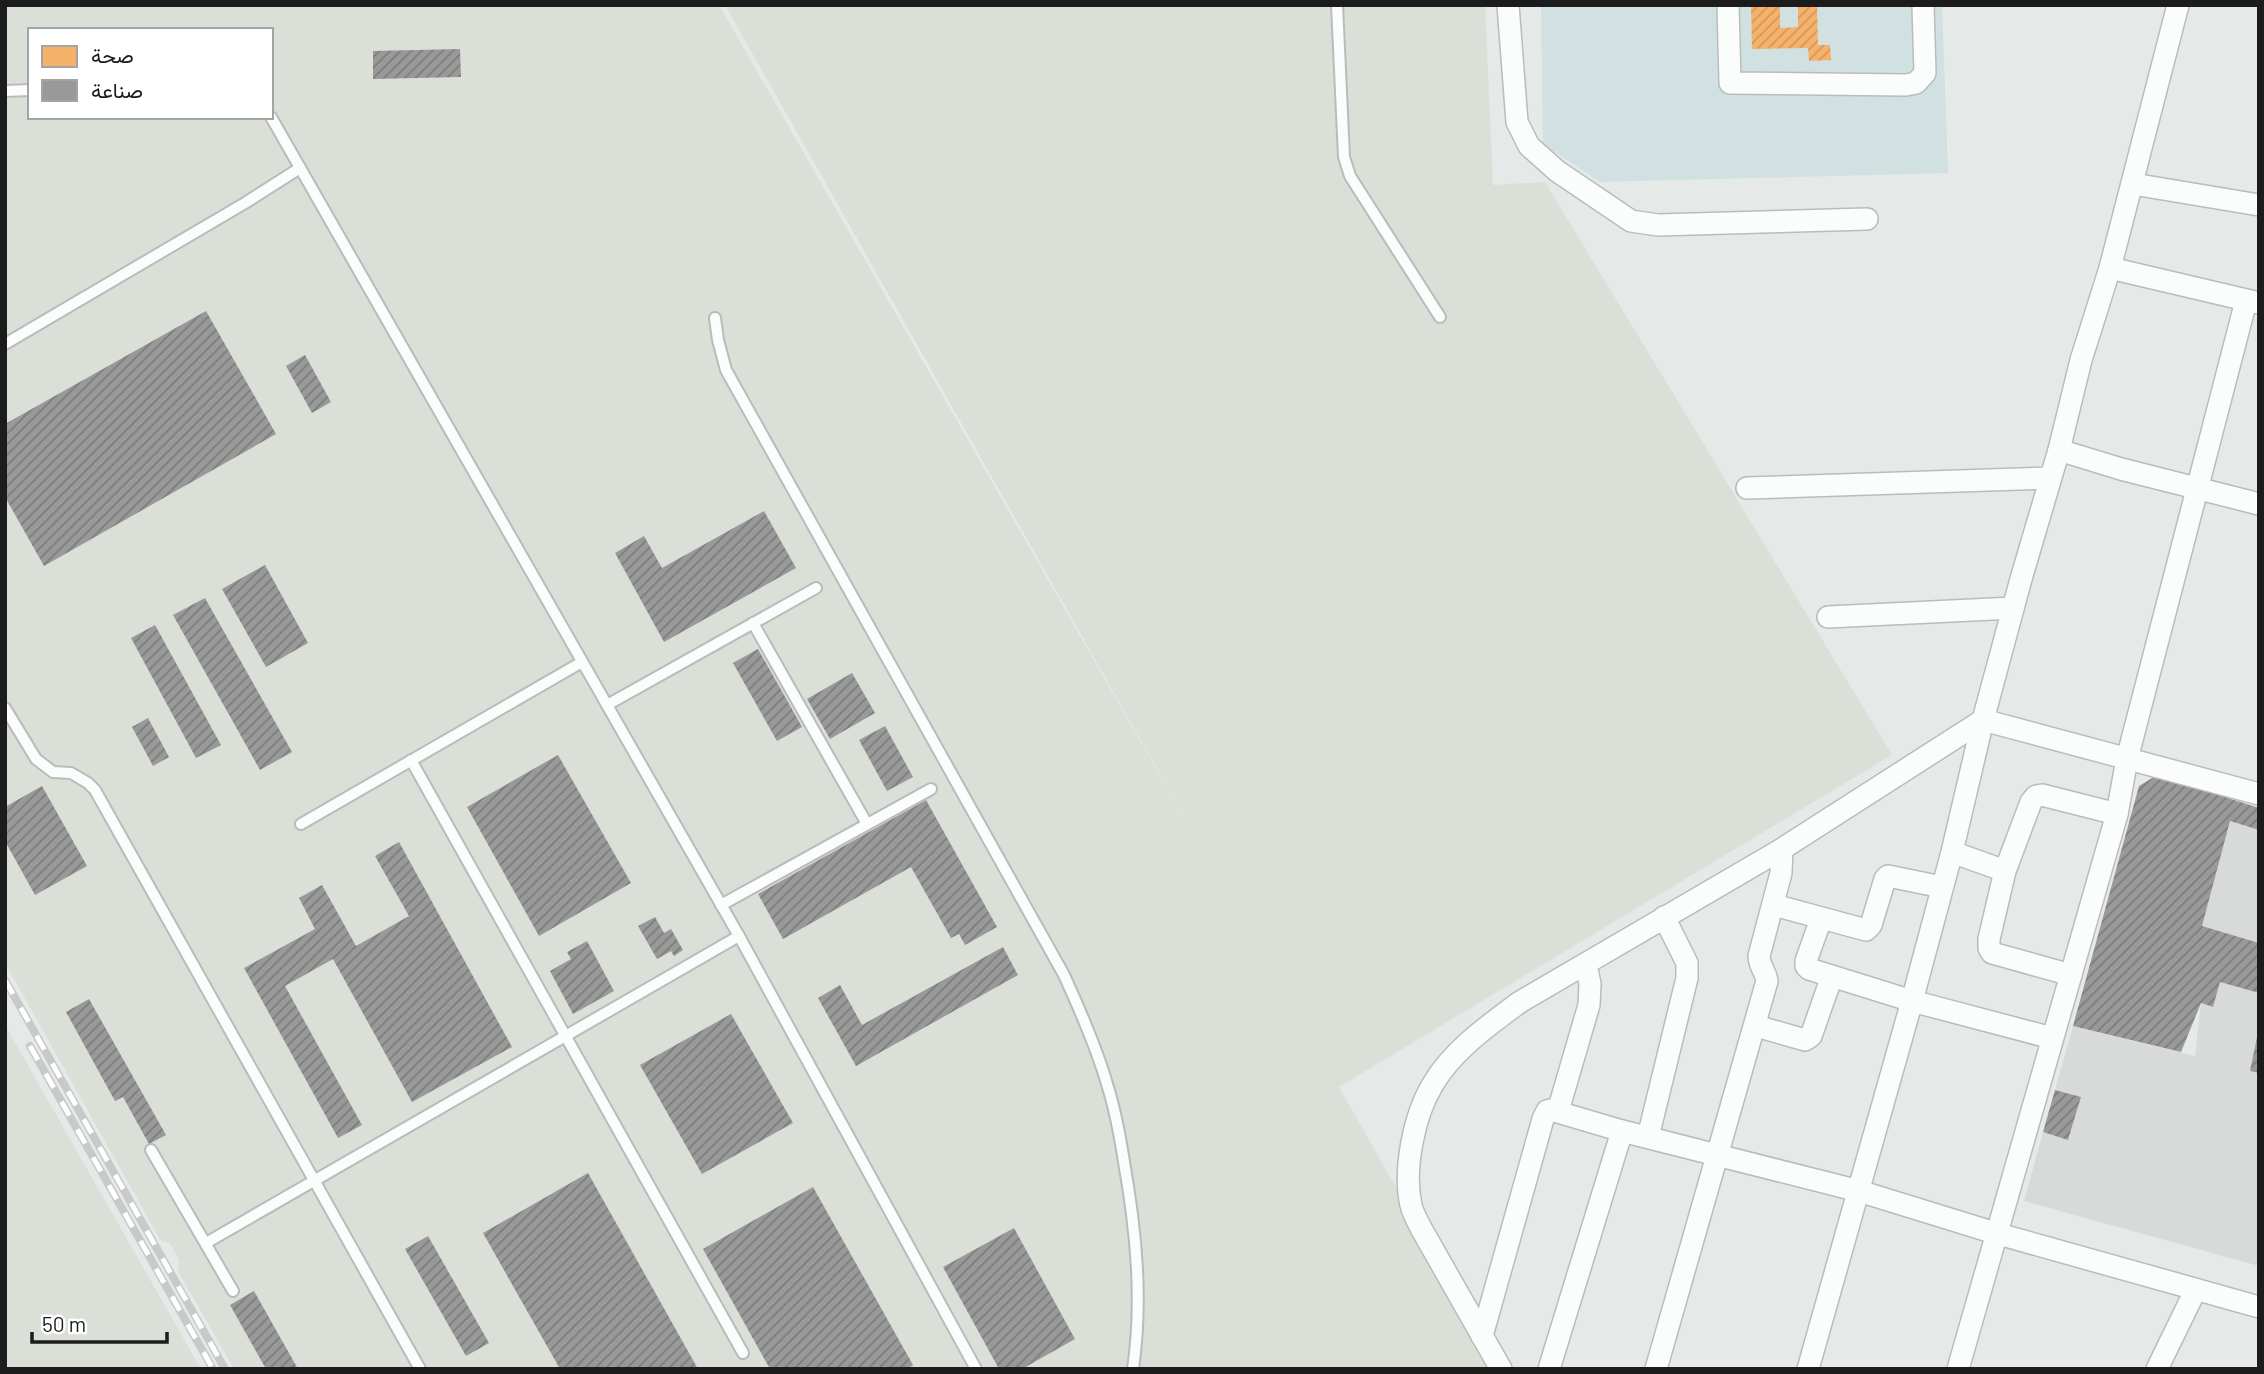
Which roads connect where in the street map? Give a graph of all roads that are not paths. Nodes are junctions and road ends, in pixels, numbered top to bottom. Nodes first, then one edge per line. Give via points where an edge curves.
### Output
1 (1337, 5) edge
2 (1508, 5) edge
3 (1728, 5) edge
4 (1923, 5) edge
5 (2178, 5) edge
6 (28, 90) edge
7 (5, 91) edge
8 (272, 119) edge
9 (300, 168) junction
10 (2133, 184) junction
11 (2259, 205) edge
12 (1867, 219) dead end
13 (2110, 268) junction
14 (2252, 302) edge
15 (1440, 317) dead end
16 (715, 318) dead end
17 (5, 344) edge
18 (2059, 450) junction
19 (2050, 478) junction
20 (1747, 488) dead end
21 (2198, 488) junction
22 (2259, 504) edge
23 (816, 588) dead end
24 (2013, 608) junction
25 (1828, 617) dead end
26 (753, 623) junction
27 (582, 662) junction
28 (607, 705) junction
29 (5, 708) edge
30 (1983, 720) junction
31 (2127, 759) junction
32 (411, 760) junction
33 (930, 789) dead end
34 (2259, 794) edge
35 (2116, 814) junction
36 (301, 824) dead end
37 (867, 824) junction
38 (1782, 849) junction
39 (1952, 852) junction
40 (2005, 871) junction
41 (1942, 887) junction
42 (721, 905) junction
43 (1774, 905) junction
44 (1664, 917) junction
45 (1821, 919) junction
46 (739, 936) junction
47 (1586, 965) junction
48 (2071, 975) junction
49 (1832, 976) junction
50 (1912, 1001) junction
51 (1756, 1026) junction
52 (565, 1036) junction
53 (2052, 1038) junction
54 (1559, 1111) junction
55 (1622, 1131) junction
56 (1648, 1137) junction
57 (152, 1150) dead end
58 (1718, 1155) junction
59 (313, 1181) junction
60 (1859, 1191) junction
61 (1995, 1233) junction
62 (206, 1243) junction
63 (233, 1291) dead end
64 (2195, 1291) junction
65 (2259, 1307) edge
66 (1482, 1336) junction
67 (743, 1353) dead end
68 (420, 1369) edge
69 (976, 1369) edge
70 (1133, 1369) edge
71 (1501, 1369) edge
72 (1549, 1369) edge
73 (1656, 1369) edge
74 (1808, 1369) edge
75 (1958, 1369) edge
76 (2157, 1369) edge

1 - 15 lane via 1344,157 1350,176
2 - 12 street via 1517,122 1529,146 1631,221 1658,225
3 - 4 street via 1730,83 1906,85 1916,83 1924,73
5 - 10 street
6 - 7 lane
8 - 9 lane
9 - 17 lane
9 - 27 lane
10 - 11 street
10 - 13 street
13 - 14 street
13 - 18 street
14 - 21 street
16 - 70 lane via 726,370 1083,1018 1108,1085 1133,1213 1137,1282
18 - 19 street
18 - 21 street
19 - 20 street
19 - 24 street
21 - 22 street
21 - 31 street
23 - 26 lane
24 - 25 street
24 - 30 street
26 - 28 lane
26 - 37 lane
27 - 28 lane
27 - 32 lane
28 - 42 lane
29 - 59 lane via 36,759 53,772 71,773 95,790
30 - 31 street
30 - 38 street
30 - 39 street
31 - 34 street
31 - 35 street
32 - 36 lane
32 - 52 lane
33 - 37 lane
35 - 40 street via 2036,796
35 - 48 street
37 - 42 lane
38 - 43 street
38 - 44 street
39 - 40 street
39 - 41 street
40 - 48 street via 1989,939 1992,953
41 - 45 street via 1888,876 1866,930
41 - 50 street
42 - 46 lane
43 - 45 street
43 - 51 street via 1759,956 1767,981
44 - 47 street
44 - 56 street via 1688,963 1687,978
45 - 49 street via 1806,966
46 - 52 lane
46 - 69 lane
47 - 54 street via 1589,1005
47 - 66 street via 1486,1027 1433,1083 1420,1113 1408,1178 1411,1207
48 - 53 street
49 - 50 street
49 - 51 street via 1811,1035 1805,1040
50 - 53 street
50 - 60 street
51 - 58 street
52 - 59 lane
52 - 67 lane
53 - 61 street
54 - 55 street
54 - 66 street via 1547,1111 1543,1119
55 - 56 street
55 - 72 street
56 - 58 street
57 - 62 lane
58 - 60 street
58 - 73 street
59 - 62 lane
59 - 68 lane
60 - 61 street
60 - 74 street
61 - 64 street
61 - 75 street
62 - 63 lane
64 - 65 street
64 - 76 street
66 - 71 street

